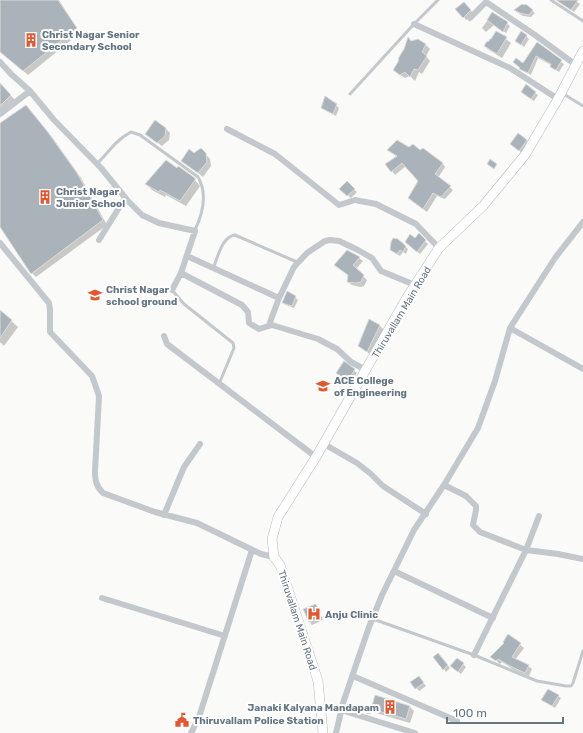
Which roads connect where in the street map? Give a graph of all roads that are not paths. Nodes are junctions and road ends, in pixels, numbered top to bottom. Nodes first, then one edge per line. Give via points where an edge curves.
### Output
1 (438, 0) edge
2 (552, 0) edge
3 (470, 18) dead end
4 (583, 22) edge
5 (414, 24) junction
6 (583, 51) edge
7 (0, 62) edge
8 (576, 65) junction
9 (30, 91) junction
10 (350, 94) dead end
11 (560, 96) junction
12 (583, 106) edge
13 (0, 114) edge
14 (227, 129) dead end
15 (97, 164) junction
16 (125, 198) junction
17 (583, 222) edge
18 (195, 231) junction
19 (99, 240) dead end
20 (0, 243) edge
21 (439, 248) junction
22 (187, 256) junction
23 (297, 262) junction
24 (214, 268) junction
25 (181, 273) junction
26 (415, 285) junction
27 (172, 290) joint
28 (279, 298) junction
29 (269, 325) junction
30 (510, 328) junction
31 (164, 336) dead end
32 (366, 370) junction
33 (583, 370) edge
34 (219, 384) junction
35 (200, 444) dead end
36 (324, 444) junction
37 (316, 457) junction
38 (444, 485) junction
39 (426, 514) junction
40 (164, 515) junction
41 (539, 516) dead end
42 (252, 550) junction
43 (526, 550) junction
44 (274, 557) junction
45 (583, 559) edge
46 (394, 571) junction
47 (102, 598) dead end
48 (493, 618) junction
49 (373, 619) junction
50 (225, 636) junction
51 (583, 651) edge
52 (474, 655) junction
53 (353, 676) junction
54 (341, 710) junction
55 (457, 721) dead end
56 (191, 733) edge
57 (323, 733) edge
58 (336, 733) edge
59 (415, 733) edge

1 - 5 lane
2 - 4 lane
3 - 8 street via 486,2
5 - 10 lane
5 - 11 street via 510,68
6 - 8 main road, Thiruvallam Main Road
7 - 9 street
8 - 11 main road, Thiruvallam Main Road
9 - 13 street
9 - 15 street via 70,138
11 - 12 lane
11 - 21 main road, Thiruvallam Main Road via 525,155 483,206
14 - 21 street via 275,154 339,205 354,200 376,204 416,224
15 - 16 street
15 - 18 lane via 123,137 131,132 140,135 198,177 201,182 203,208
16 - 18 street via 142,215 159,223
16 - 19 street
17 - 30 street via 555,258
18 - 22 street
20 - 40 street via 49,303 50,332 92,376 99,396 95,471 98,488 103,493
21 - 26 main road, Thiruvallam Main Road
22 - 24 street
22 - 25 street
23 - 24 lane via 235,235 224,242
23 - 26 street via 330,240 358,250 372,258 381,271
23 - 28 street
24 - 28 street
25 - 27 street
25 - 29 street via 242,304 248,312 249,323 258,329
26 - 32 main road, Thiruvallam Main Road
27 - 34 lane via 184,304 233,343 234,348
28 - 29 street
29 - 32 street via 328,343 350,362
30 - 33 street
30 - 38 street via 478,428
31 - 34 street via 167,344
32 - 36 main road, Thiruvallam Main Road
34 - 37 street
35 - 40 street via 184,467
36 - 37 main road, Thiruvallam Main Road
36 - 39 street via 357,463 383,486
37 - 44 main road, Thiruvallam Main Road via 278,517 272,539
38 - 39 street
38 - 43 street via 466,496 476,506 473,525 480,532
39 - 46 street via 414,530
40 - 42 street via 197,523
41 - 43 street
42 - 44 street
42 - 50 street
43 - 45 street
43 - 48 street
44 - 57 main road, Thiruvallam Main Road via 280,565 318,681
46 - 48 street
46 - 49 street
47 - 50 street
48 - 52 street
49 - 52 lane
49 - 53 street
50 - 56 street via 199,717
51 - 52 lane via 571,686 538,681
53 - 54 street
53 - 55 street
54 - 58 street
54 - 59 street

